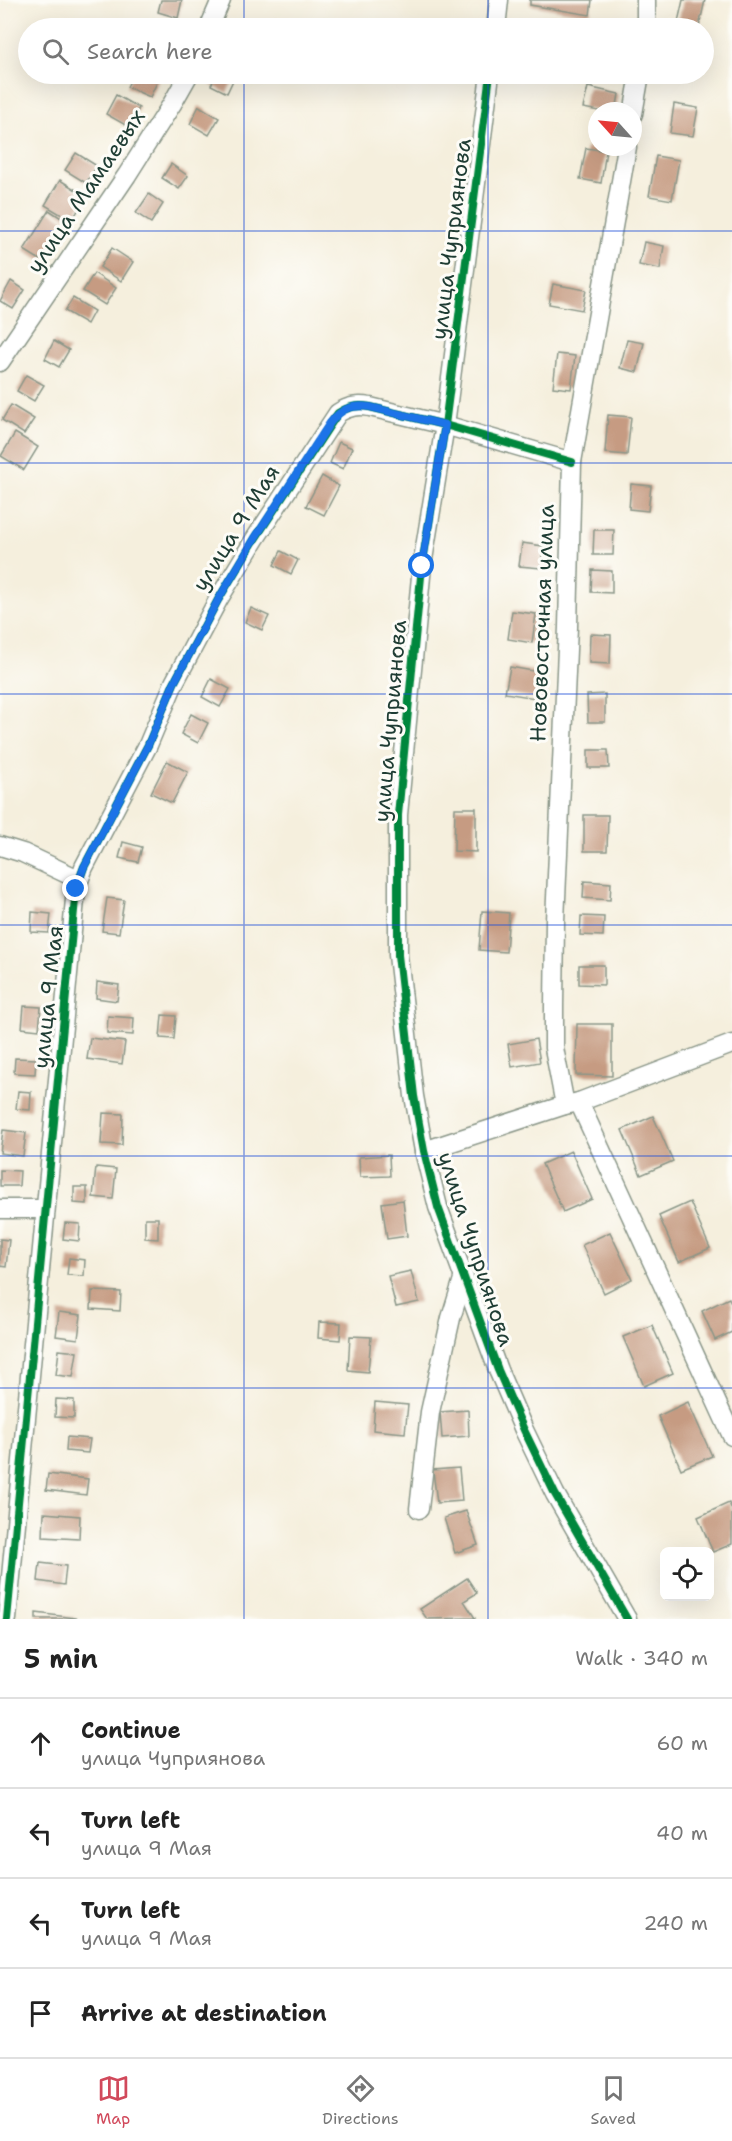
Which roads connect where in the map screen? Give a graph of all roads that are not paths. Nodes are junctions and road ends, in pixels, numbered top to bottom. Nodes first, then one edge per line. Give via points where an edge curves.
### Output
1 (221, 0) edge
2 (499, 0) edge
3 (646, 0) edge
4 (213, 18) edge
5 (497, 18) edge
6 (646, 18) edge
7 (183, 84) edge
8 (489, 84) edge
9 (638, 84) edge
10 (635, 102) edge
11 (625, 156) edge
12 (0, 362) edge
13 (445, 425) junction
14 (572, 462) junction
15 (0, 846) edge
16 (78, 879) junction
17 (732, 1044) edge
18 (572, 1103) junction
19 (424, 1151) junction
20 (0, 1209) edge
21 (45, 1209) junction
22 (463, 1279) junction
23 (732, 1436) edge
24 (419, 1509) dead end
25 (7, 1619) edge
26 (627, 1619) edge

1 - 4 street
2 - 5 street
3 - 6 street
7 - 12 street, улица Мамаевых via 127,175
8 - 13 street, улица Чуприянова
9 - 10 street
11 - 14 street, Нововосточная улица
13 - 14 street, улица 9 Мая
13 - 16 street, улица 9 Мая via 359,405 338,413 218,600
13 - 19 street, улица Чуприянова via 422,566 398,815 398,955
14 - 18 street, Нововосточная улица via 554,1047
15 - 16 street
16 - 21 street, улица 9 Мая
17 - 18 street
18 - 19 street
18 - 23 street, Нововосточная улица
19 - 22 street, улица Чуприянова
20 - 21 street
21 - 25 street, улица 9 Мая
22 - 24 street via 430,1412
22 - 26 street, улица Чуприянова via 498,1370 555,1494

